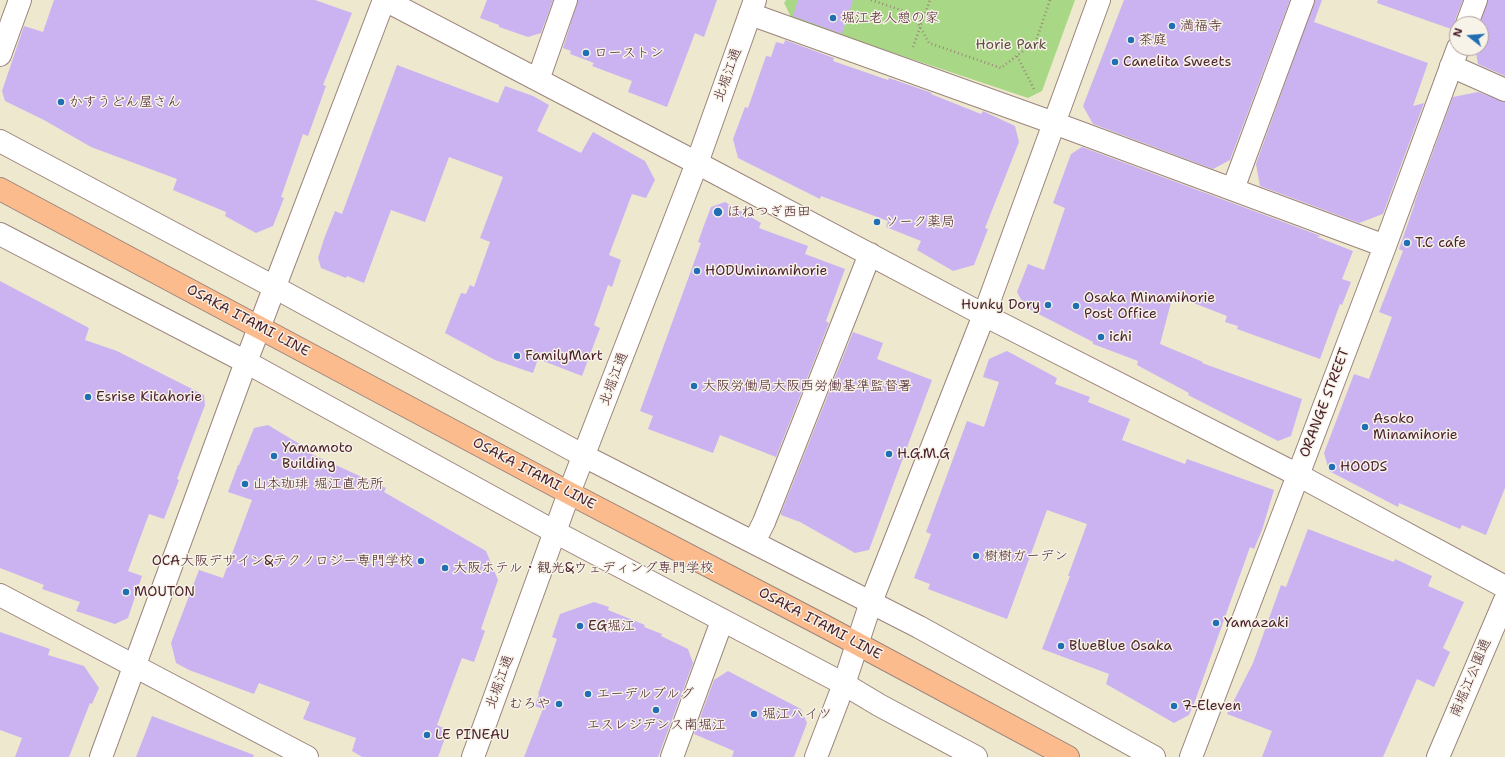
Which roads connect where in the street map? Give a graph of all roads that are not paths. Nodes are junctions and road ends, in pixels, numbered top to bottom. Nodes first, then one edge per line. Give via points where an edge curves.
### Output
1 (20, 0) edge
2 (384, 0) edge
3 (566, 0) edge
4 (1099, 0) edge
5 (1303, 0) edge
6 (1476, 0) edge
7 (753, 7) edge
8 (1470, 16) edge
9 (0, 55) edge
10 (1455, 57) edge
11 (538, 80) junction
12 (1505, 90) edge
13 (1054, 123) junction
14 (0, 141) edge
15 (697, 163) junction
16 (0, 189) edge
17 (1233, 189) junction
18 (0, 234) edge
19 (1385, 246) junction
20 (870, 254) junction
21 (276, 288) junction
22 (984, 315) junction
23 (260, 327) junction
24 (246, 362) junction
25 (584, 456) junction
26 (1298, 476) junction
27 (569, 493) junction
28 (556, 532) junction
29 (754, 542) junction
30 (1505, 587) edge
31 (0, 595) edge
32 (1505, 600) edge
33 (871, 602) junction
34 (722, 621) junction
35 (857, 643) junction
36 (134, 667) junction
37 (844, 684) junction
38 (101, 757) edge
39 (307, 757) edge
40 (472, 757) edge
41 (672, 757) edge
42 (816, 757) edge
43 (976, 757) edge
44 (1068, 757) edge
45 (1154, 757) edge
46 (1191, 757) edge
47 (1438, 757) edge

1 - 9 street
2 - 11 street
2 - 21 street
3 - 11 street
4 - 13 street
5 - 17 street
6 - 8 street
7 - 13 street via 905,70
7 - 15 street, 北堀江通
10 - 12 street
10 - 19 street, ORANGE STREET
11 - 15 street
13 - 17 street
13 - 22 street
14 - 21 street
15 - 20 street
15 - 25 street, 北堀江通
16 - 23 main road, OSAKA ITAMI LINE
17 - 19 street
18 - 24 street
19 - 26 street, ORANGE STREET
20 - 22 street
20 - 29 street
21 - 23 street
21 - 25 street
22 - 26 street
22 - 33 street
23 - 24 street
23 - 27 main road, OSAKA ITAMI LINE
24 - 28 street
24 - 36 street
25 - 27 street, 北堀江通
25 - 29 street
26 - 30 street
26 - 46 street, ORANGE STREET
27 - 28 street, 北堀江通
27 - 35 main road, OSAKA ITAMI LINE
28 - 34 street
28 - 40 street, 北堀江通
29 - 33 street
31 - 36 street
32 - 47 street, 南堀江公園通
33 - 35 street
33 - 45 street
34 - 37 street
34 - 41 street
35 - 37 street
35 - 44 main road, OSAKA ITAMI LINE
36 - 38 street
36 - 39 street
37 - 42 street
37 - 43 street

